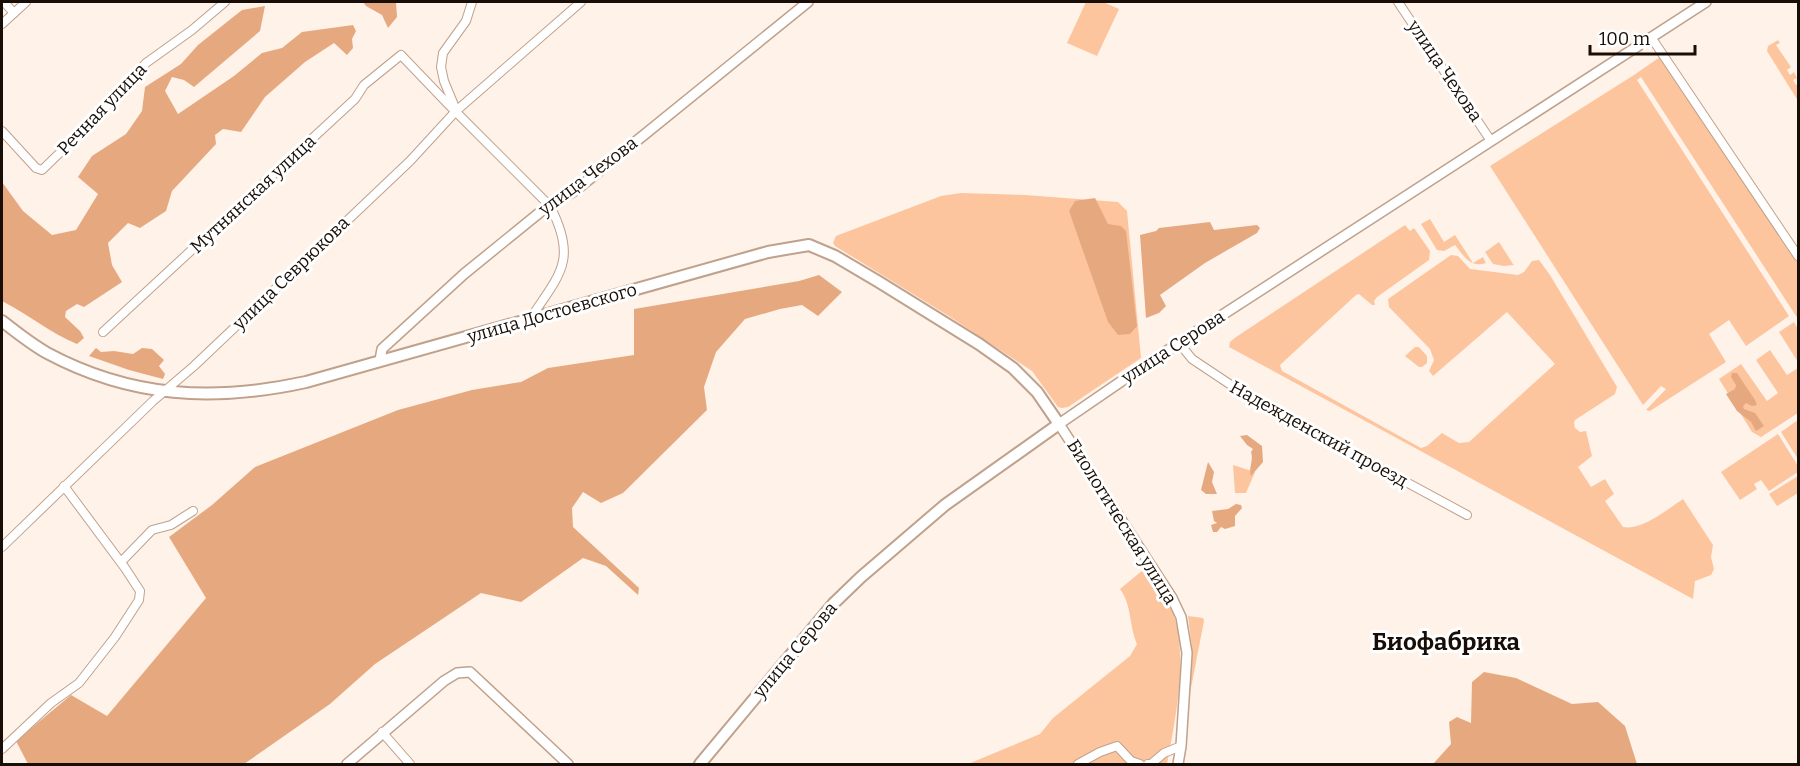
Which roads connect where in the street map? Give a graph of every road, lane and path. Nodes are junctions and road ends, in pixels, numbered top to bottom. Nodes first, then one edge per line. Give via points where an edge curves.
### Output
1 (4, 2) edge
2 (26, 2) edge
3 (225, 2) edge
4 (472, 2) edge
5 (581, 2) edge
6 (808, 2) edge
7 (1398, 2) edge
8 (1706, 2) edge
9 (14, 13) junction
10 (2, 24) edge
11 (1651, 37) junction
12 (456, 111) junction
13 (2, 131) edge
14 (1491, 141) junction
15 (550, 206) junction
16 (1798, 256) edge
17 (530, 319) junction
18 (2, 321) edge
19 (103, 333) dead end
20 (1179, 343) junction
21 (380, 360) junction
22 (163, 392) junction
23 (1059, 424) junction
24 (64, 486) junction
25 (193, 511) dead end
26 (1467, 515) dead end
27 (2, 547) edge
28 (121, 562) junction
29 (382, 732) junction
30 (1181, 746) junction
31 (2, 749) edge
32 (347, 765) edge
33 (411, 765) edge
34 (568, 765) edge
35 (700, 765) edge
36 (1078, 765) edge
37 (1140, 765) edge
38 (1148, 765) edge
39 (1178, 765) edge

1 - 9 street
2 - 9 street
3 - 13 street, Речная улица via 146,63 45,168 36,168
4 - 12 street via 466,21 443,53 444,81
5 - 12 street, улица Севрюкова
6 - 15 street, улица Чехова via 576,190
7 - 14 street, улица Чехова
8 - 11 street, улица Серова
9 - 10 street
11 - 14 street, улица Серова
11 - 16 street
12 - 15 street
12 - 19 street, Мутнянская улица via 401,55 364,85 356,99
12 - 22 street, улица Севрюкова via 410,160
14 - 20 street, улица Серова
15 - 17 street via 560,225 563,268
15 - 21 street, улица Чехова via 464,274 382,349
17 - 21 main road, улица Достоевского
17 - 23 main road, улица Достоевского via 768,252 809,245 846,262 987,349 1028,381
18 - 22 main road, улица Достоевского via 70,365 130,386
20 - 23 street, улица Серова
20 - 26 street, Надежденский проезд via 1192,359 1249,397
21 - 22 main road, улица Достоевского via 306,382 250,392
22 - 24 street, улица Севрюкова
23 - 30 street, Биологическая улица via 1181,617 1187,653
23 - 35 main road, улица Серова via 945,505 861,577 834,603
24 - 27 street, улица Севрюкова
24 - 28 street
25 - 28 street via 152,531
28 - 31 street via 140,591 139,600 79,683 51,703
29 - 32 street
29 - 33 street
29 - 34 street via 444,681 470,672
30 - 38 street
30 - 39 street, Биологическая улица
36 - 37 street via 1117,746

